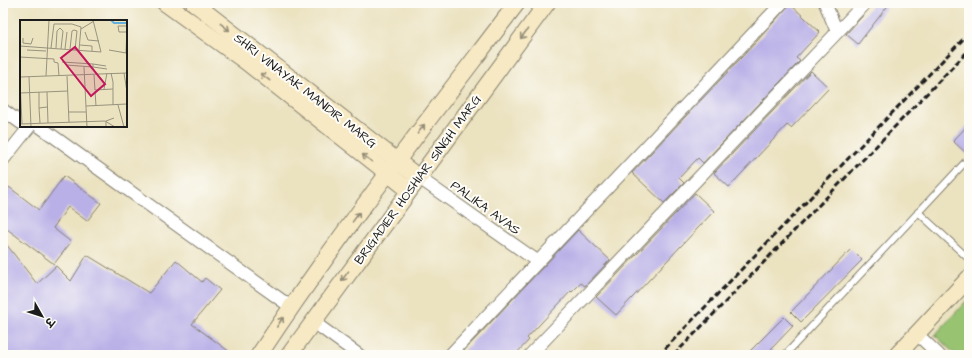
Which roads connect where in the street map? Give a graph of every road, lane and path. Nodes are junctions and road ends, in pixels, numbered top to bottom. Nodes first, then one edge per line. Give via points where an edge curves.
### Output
1 (166, 3) edge
2 (194, 3) edge
3 (517, 3) edge
4 (547, 3) edge
5 (782, 3) edge
6 (825, 3) edge
7 (865, 3) edge
8 (837, 32) junction
9 (3, 110) edge
10 (20, 121) edge
11 (27, 127) edge
12 (29, 127) edge
13 (969, 158) edge
14 (3, 160) edge
15 (397, 160) junction
16 (387, 174) junction
17 (418, 177) junction
18 (409, 190) junction
19 (918, 212) junction
20 (969, 258) edge
21 (537, 261) junction
22 (969, 278) edge
23 (291, 307) junction
24 (312, 321) junction
25 (917, 334) junction
26 (259, 355) edge
27 (289, 355) edge
28 (359, 355) edge
29 (450, 355) edge
30 (530, 355) edge
31 (785, 355) edge
32 (897, 355) edge
33 (939, 355) edge

16 -> 1 street via 245,61
2 -> 15 street, SHRI VINAYAK MANDIR MARG
15 -> 3 street
4 -> 17 street, BRIGADIER HOSHIAR SINGH MARG
5 - 21 street
6 - 8 street
7 - 8 street
8 - 30 street
9 - 10 street
11 - 14 street
12 - 23 street
13 - 19 lane
15 - 16 street
15 - 17 street, SHRI VINAYAK MANDIR MARG
16 - 18 street
23 -> 16 street
17 - 18 street, BRIGADIER HOSHIAR SINGH MARG
17 - 21 street, PALIKA AVAS
18 -> 24 street, BRIGADIER HOSHIAR SINGH MARG
19 - 20 lane
19 - 31 lane
21 - 29 street
22 - 25 street
26 -> 23 street
24 - 27 street, BRIGADIER HOSHIAR SINGH MARG
24 - 28 street
25 - 32 street
25 - 33 street

